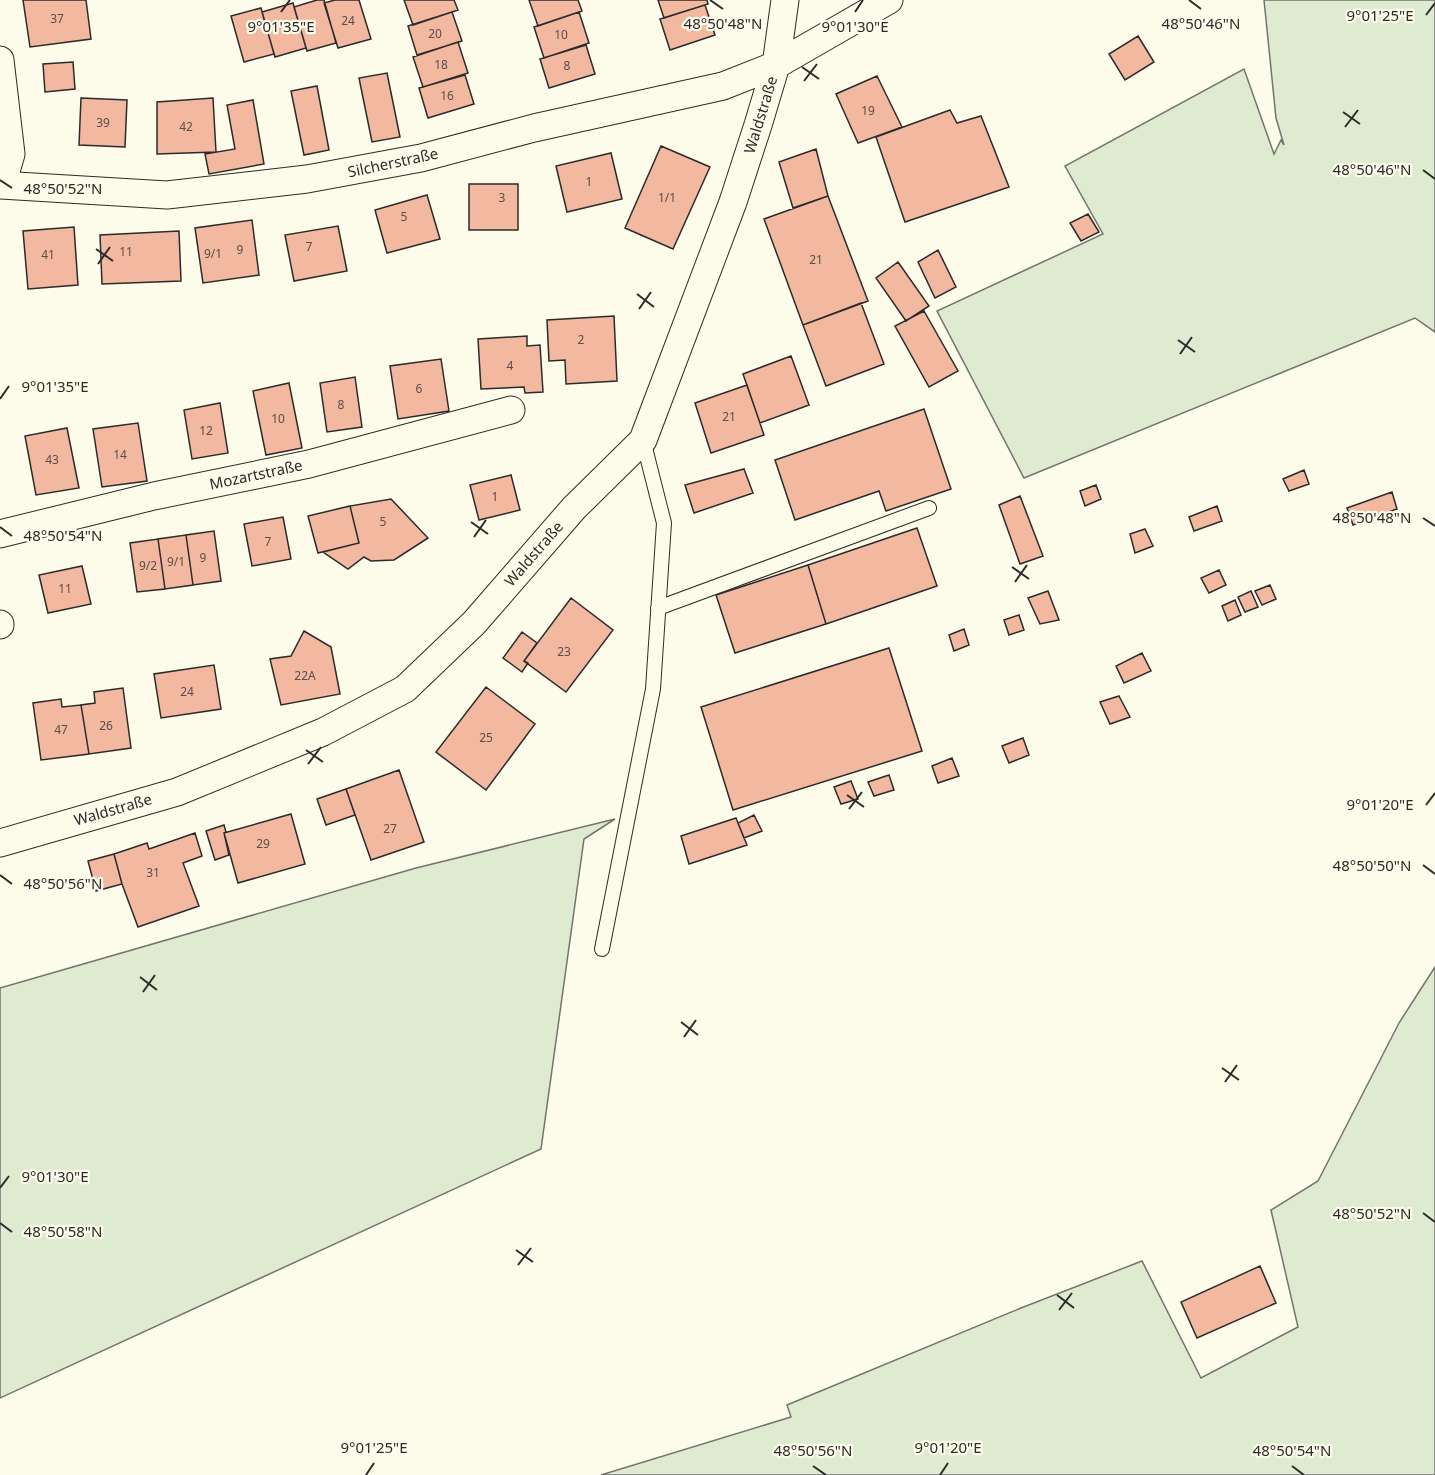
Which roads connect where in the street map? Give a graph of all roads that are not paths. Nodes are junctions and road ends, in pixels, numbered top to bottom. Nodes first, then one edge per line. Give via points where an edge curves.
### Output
1 (785, 0) edge
2 (889, 0) edge
3 (0, 60) edge
4 (777, 64) junction
5 (1, 185) edge
6 (511, 410) dead end
7 (643, 440) junction
8 (929, 508) dead end
9 (0, 534) edge
10 (658, 608) junction
11 (0, 843) edge
12 (602, 948) dead end

1 - 4 street, Waldstraße
2 - 4 street, Silcherstraße
3 - 5 street via 11,154
4 - 5 street, Silcherstraße via 723,86 534,128 422,158 307,180 167,195
4 - 7 street, Waldstraße via 733,202
6 - 9 street, Mozartstraße via 309,464 154,496
7 - 10 lane via 664,523
7 - 11 street, Waldstraße via 574,507 474,623 405,689 323,732 177,792
8 - 10 lane
10 - 12 lane via 652,689

